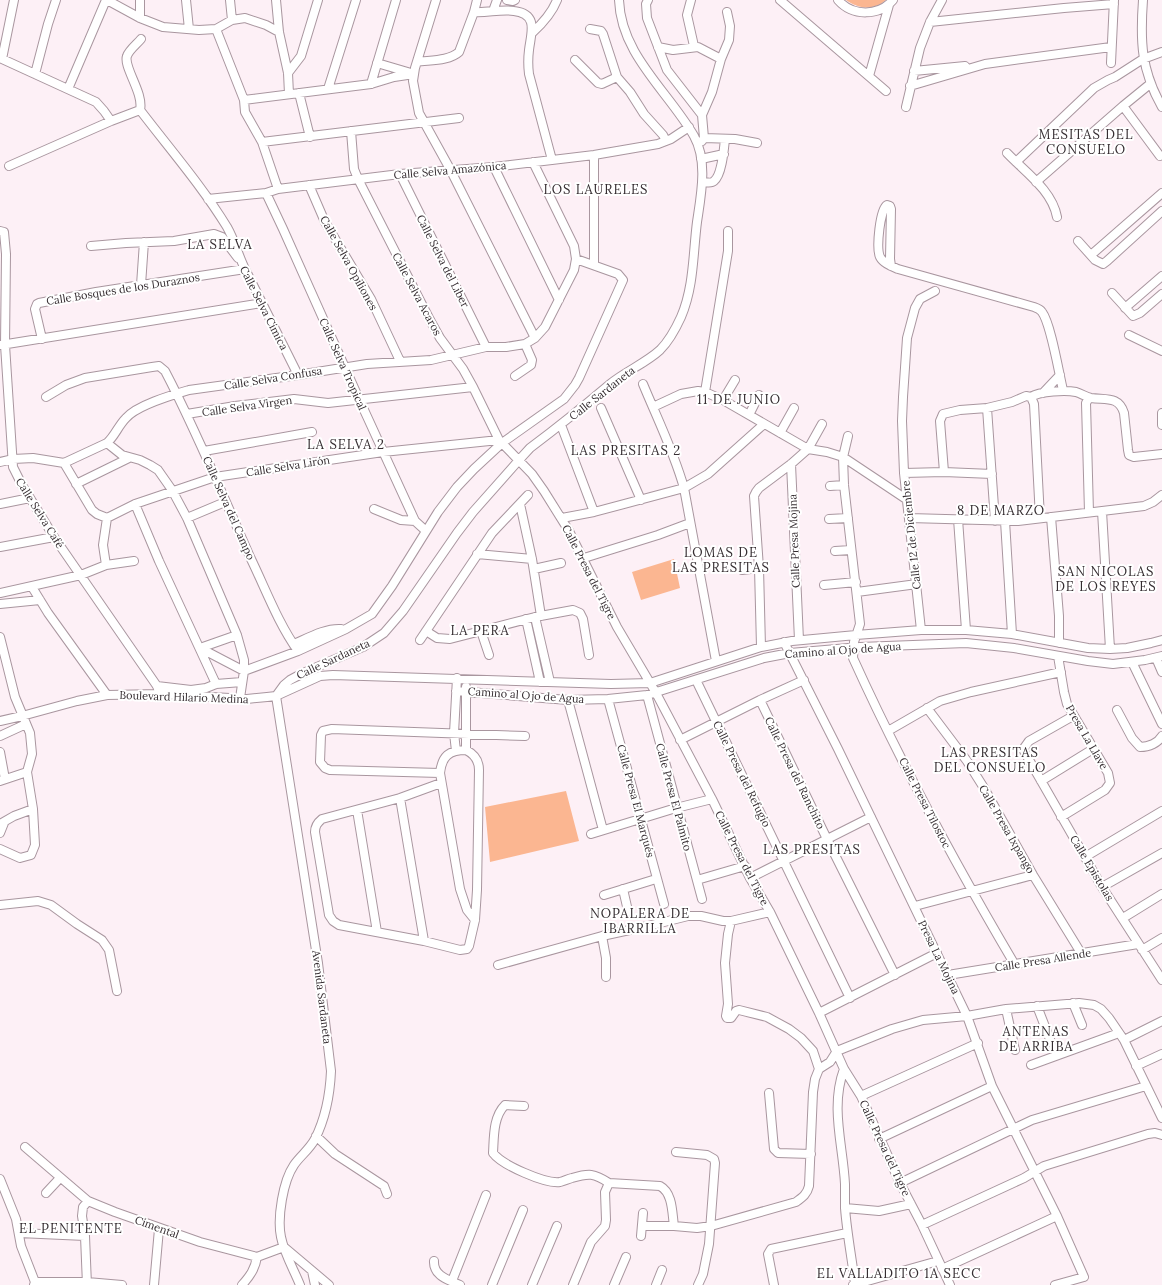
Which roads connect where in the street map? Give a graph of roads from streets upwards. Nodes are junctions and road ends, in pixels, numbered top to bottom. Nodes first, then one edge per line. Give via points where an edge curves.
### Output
1 (14, 0) edge
2 (56, 0) edge
3 (106, 0) edge
4 (140, 0) edge
5 (186, 0) edge
6 (230, 0) edge
7 (276, 0) edge
8 (318, 0) edge
9 (356, 0) edge
10 (396, 0) edge
11 (436, 0) edge
12 (477, 0) edge
13 (497, 0) edge
14 (507, 0) edge
15 (515, 0) edge
16 (557, 0) edge
17 (619, 0) edge
18 (648, 0) edge
19 (691, 0) edge
20 (780, 0) edge
21 (838, 0) edge
22 (942, 0) edge
23 (1143, 0) edge
24 (891, 2) edge
25 (1114, 2) edge
26 (493, 11) junction
27 (474, 12) junction
28 (727, 12) dead end
29 (140, 18) junction
30 (232, 20) junction
31 (930, 22) junction
32 (189, 29) junction
33 (216, 29) junction
34 (590, 29) dead end
35 (279, 32) junction
36 (532, 33) junction
37 (141, 39) dead end
38 (694, 46) junction
39 (658, 47) junction
40 (1111, 47) junction
41 (1162, 52) edge
42 (1, 58) edge
43 (721, 59) junction
44 (1144, 59) junction
45 (575, 60) dead end
46 (377, 62) junction
47 (417, 62) junction
48 (1111, 63) dead end
49 (985, 64) junction
50 (914, 71) junction
51 (288, 73) junction
52 (35, 74) junction
53 (869, 76) junction
54 (413, 77) junction
55 (617, 77) junction
56 (371, 84) junction
57 (1150, 84) junction
58 (910, 86) junction
59 (68, 89) junction
60 (328, 89) junction
61 (886, 91) dead end
62 (299, 93) junction
63 (289, 94) junction
64 (244, 100) junction
65 (1123, 106) junction
66 (906, 107) dead end
67 (1162, 107) edge
68 (140, 110) junction
69 (702, 115) junction
70 (459, 118) dead end
71 (111, 121) junction
72 (423, 122) junction
73 (689, 127) junction
74 (351, 131) junction
75 (310, 137) junction
76 (704, 138) junction
77 (725, 139) junction
78 (668, 140) junction
79 (262, 142) junction
80 (757, 142) dead end
81 (698, 146) junction
82 (1007, 153) dead end
83 (724, 154) junction
84 (594, 155) junction
85 (1160, 156) dead end
86 (701, 159) junction
87 (552, 160) junction
88 (533, 162) junction
89 (1016, 162) junction
90 (9, 166) dead end
91 (494, 167) junction
92 (450, 170) junction
93 (400, 174) junction
94 (358, 179) junction
95 (702, 182) junction
96 (1036, 182) junction
97 (309, 185) junction
98 (278, 189) junction
99 (266, 193) junction
100 (1161, 196) edge
101 (208, 199) junction
102 (1162, 211) edge
103 (1057, 217) dead end
104 (2, 231) edge
105 (728, 231) dead end
106 (1078, 241) dead end
107 (144, 242) junction
108 (91, 246) dead end
109 (1091, 255) junction
110 (576, 259) junction
111 (240, 260) junction
112 (594, 265) junction
113 (891, 266) junction
114 (244, 270) junction
115 (1162, 276) edge
116 (141, 285) junction
117 (935, 291) dead end
118 (1112, 293) dead end
119 (1162, 294) edge
120 (559, 300) junction
121 (262, 303) junction
122 (1125, 308) junction
123 (1129, 336) dead end
124 (535, 338) junction
125 (42, 339) junction
126 (525, 344) junction
127 (2, 345) edge
128 (486, 348) junction
129 (1162, 351) edge
130 (452, 355) junction
131 (400, 361) junction
132 (345, 367) junction
133 (1060, 375) junction
134 (298, 376) junction
135 (514, 376) dead end
136 (735, 380) dead end
137 (643, 384) dead end
138 (473, 386) junction
139 (1063, 390) junction
140 (705, 392) junction
141 (1043, 393) junction
142 (177, 394) junction
143 (759, 395) dead end
144 (46, 397) dead end
145 (1031, 397) junction
146 (1089, 398) junction
147 (359, 399) junction
148 (723, 400) junction
149 (653, 407) junction
150 (602, 408) dead end
151 (794, 408) dead end
152 (987, 408) junction
153 (188, 414) junction
154 (1162, 414) edge
155 (749, 415) junction
156 (764, 424) junction
157 (822, 424) dead end
158 (561, 425) junction
159 (1162, 425) edge
160 (312, 432) dead end
161 (780, 433) junction
162 (848, 436) dead end
163 (107, 443) junction
164 (502, 443) junction
165 (808, 449) junction
166 (204, 451) junction
167 (383, 452) junction
168 (1162, 454) edge
169 (516, 457) junction
170 (129, 458) junction
171 (843, 458) junction
172 (13, 459) junction
173 (0, 462) edge
174 (64, 463) junction
175 (791, 464) junction
176 (944, 472) junction
177 (904, 473) junction
178 (992, 474) junction
179 (215, 477) junction
180 (76, 484) junction
181 (844, 485) junction
182 (830, 486) dead end
183 (684, 488) junction
184 (172, 490) junction
185 (528, 495) dead end
186 (1162, 495) edge
187 (30, 498) junction
188 (906, 499) junction
189 (641, 500) junction
190 (225, 502) junction
191 (0, 504) edge
192 (135, 504) junction
193 (520, 504) junction
194 (374, 509) dead end
195 (1102, 511) junction
196 (594, 512) junction
197 (1089, 512) junction
198 (1051, 517) junction
199 (107, 518) junction
200 (187, 518) junction
201 (562, 518) junction
202 (848, 518) junction
203 (909, 518) junction
204 (1040, 518) junction
205 (828, 519) dead end
206 (958, 519) junction
207 (415, 521) junction
208 (995, 521) junction
209 (1005, 521) junction
210 (690, 523) junction
211 (426, 531) junction
212 (54, 537) junction
213 (0, 547) edge
214 (851, 550) junction
215 (835, 552) dead end
216 (477, 554) junction
217 (584, 558) junction
218 (532, 559) junction
219 (134, 561) dead end
220 (561, 563) dead end
221 (106, 565) junction
222 (759, 568) junction
223 (534, 569) junction
224 (742, 570) dead end
225 (81, 575) junction
226 (856, 582) junction
227 (917, 584) junction
228 (824, 585) dead end
229 (32, 587) junction
230 (857, 592) junction
231 (0, 593) edge
232 (40, 600) junction
233 (0, 604) edge
234 (538, 616) junction
235 (526, 619) junction
236 (921, 630) junction
237 (966, 630) junction
238 (426, 631) junction
239 (481, 631) junction
240 (1012, 634) junction
241 (237, 635) junction
242 (856, 635) junction
243 (0, 637) edge
244 (420, 640) dead end
245 (798, 640) junction
246 (1162, 640) edge
247 (784, 642) junction
248 (1059, 643) junction
249 (296, 647) junction
250 (761, 647) junction
251 (200, 648) junction
252 (853, 648) junction
253 (1110, 649) junction
254 (790, 653) junction
255 (489, 655) dead end
256 (590, 655) dead end
257 (2, 656) edge
258 (1058, 656) junction
259 (1159, 657) edge
260 (716, 661) junction
261 (1132, 662) junction
262 (244, 671) junction
263 (1061, 672) junction
264 (1162, 672) edge
265 (457, 678) junction
266 (466, 679) junction
267 (696, 680) junction
268 (804, 680) junction
269 (242, 682) junction
270 (540, 682) junction
271 (550, 682) junction
272 (216, 684) junction
273 (650, 684) junction
274 (158, 690) junction
275 (456, 691) junction
276 (466, 691) junction
277 (656, 693) junction
278 (107, 695) junction
279 (276, 696) junction
280 (647, 696) junction
281 (240, 698) junction
282 (608, 699) junction
283 (568, 700) junction
284 (760, 700) junction
285 (927, 708) junction
286 (1117, 710) dead end
287 (1074, 716) junction
288 (24, 720) junction
289 (0, 721) edge
290 (716, 722) junction
291 (1162, 724) edge
292 (888, 730) junction
293 (454, 733) junction
294 (466, 733) junction
295 (0, 736) edge
296 (525, 736) dead end
297 (1162, 736) edge
298 (680, 740) junction
299 (1093, 749) junction
300 (466, 750) junction
301 (456, 751) junction
302 (0, 752) edge
303 (27, 772) junction
304 (440, 773) junction
305 (2, 780) edge
306 (1041, 781) junction
307 (441, 783) junction
308 (400, 798) junction
309 (712, 799) junction
310 (676, 808) junction
311 (357, 810) junction
312 (29, 811) junction
313 (1162, 811) edge
314 (871, 817) junction
315 (1061, 817) junction
316 (640, 819) junction
317 (2, 824) edge
318 (603, 830) junction
319 (0, 832) edge
320 (591, 834) dead end
321 (827, 839) junction
322 (0, 849) edge
323 (1162, 853) edge
324 (1085, 857) junction
325 (784, 860) junction
326 (745, 866) junction
327 (1033, 874) junction
328 (750, 878) junction
329 (656, 879) junction
330 (697, 880) junction
331 (1102, 887) junction
332 (623, 889) junction
333 (971, 891) junction
334 (1162, 894) edge
335 (604, 895) dead end
336 (702, 899) dead end
337 (664, 904) dead end
338 (0, 905) edge
339 (915, 906) junction
340 (628, 911) dead end
341 (770, 912) junction
342 (1122, 918) junction
343 (475, 920) junction
344 (731, 921) junction
345 (377, 932) junction
346 (602, 936) junction
347 (1162, 938) edge
348 (424, 941) junction
349 (1140, 947) junction
350 (937, 953) junction
351 (1081, 953) junction
352 (498, 964) dead end
353 (1015, 965) junction
354 (895, 975) junction
355 (948, 975) junction
356 (1160, 975) edge
357 (606, 977) dead end
358 (118, 991) dead end
359 (850, 998) junction
360 (1073, 1003) junction
361 (1038, 1006) junction
362 (1006, 1009) junction
363 (819, 1013) junction
364 (967, 1016) junction
365 (1162, 1021) edge
366 (1082, 1025) dead end
367 (1122, 1037) junction
368 (1051, 1042) dead end
369 (978, 1043) junction
370 (1015, 1050) dead end
371 (837, 1051) junction
372 (1162, 1054) edge
373 (1031, 1065) dead end
374 (1136, 1066) junction
375 (819, 1069) junction
376 (844, 1069) junction
377 (992, 1086) junction
378 (1146, 1086) junction
379 (769, 1093) dead end
380 (861, 1096) junction
381 (524, 1106) dead end
382 (1162, 1118) edge
383 (1014, 1128) junction
384 (1162, 1135) edge
385 (316, 1136) junction
386 (879, 1139) junction
387 (25, 1147) dead end
388 (676, 1152) dead end
389 (811, 1154) junction
390 (1035, 1171) junction
391 (60, 1178) junction
392 (0, 1179) edge
393 (609, 1183) junction
394 (900, 1184) junction
395 (46, 1193) dead end
396 (387, 1194) dead end
397 (486, 1194) dead end
398 (88, 1201) junction
399 (911, 1204) junction
400 (845, 1208) junction
401 (523, 1210) dead end
402 (643, 1213) dead end
403 (1057, 1216) junction
404 (922, 1225) junction
405 (557, 1226) dead end
406 (642, 1226) junction
407 (674, 1226) junction
408 (711, 1226) junction
409 (159, 1228) junction
410 (19, 1233) junction
411 (848, 1233) junction
412 (85, 1236) junction
413 (641, 1236) dead end
414 (284, 1247) junction
415 (260, 1256) junction
416 (626, 1257) dead end
417 (938, 1260) junction
418 (434, 1262) dead end
419 (942, 1269) junction
420 (662, 1270) dead end
421 (312, 1271) junction
422 (452, 1281) junction
423 (34, 1283) edge
424 (87, 1284) edge
425 (122, 1285) edge
426 (154, 1285) edge
427 (242, 1285) edge
428 (300, 1285) edge
429 (315, 1285) edge
430 (329, 1285) edge
431 (460, 1285) edge
432 (492, 1285) edge
433 (532, 1285) edge
434 (574, 1285) edge
435 (614, 1285) edge
436 (656, 1285) edge
437 (698, 1285) edge
438 (774, 1285) edge
439 (854, 1285) edge
440 (950, 1285) edge
441 (1055, 1285) edge

1 - 42 street
2 - 52 street
3 - 29 street
3 - 59 street
4 - 29 street
5 - 32 street
6 - 30 street
7 - 35 street
8 - 51 street via 301,56
9 - 60 street
10 - 46 street
11 - 47 street
12 - 27 street
13 - 26 street
14 - 15 street
16 - 36 street via 548,17
17 - 73 street, Calle Sardaneta via 623,23 634,52
18 - 39 street via 648,18
19 - 38 street via 687,16
20 - 53 street
21 - 24 street via 859,12 876,11
22 - 31 street
23 - 44 street
24 - 53 street
25 - 31 street
25 - 40 street
26 - 27 street
26 - 36 street via 523,13 530,20
27 - 47 street via 455,56
28 - 43 street via 729,40
29 - 32 street via 163,27
30 - 33 street
30 - 35 street via 245,18
31 - 50 street
32 - 33 street
33 - 64 street
34 - 55 street via 604,34
35 - 51 street
36 - 87 street via 529,74
37 - 68 street via 126,58 140,98
38 - 39 street via 674,50
38 - 43 street
39 - 69 street via 671,76
40 - 48 street
40 - 49 street
41 - 44 street
42 - 52 street
43 - 69 street via 714,87
44 - 57 street
44 - 89 street via 1094,88
45 - 55 street via 598,83 602,84
46 - 54 street
46 - 56 street
47 - 54 street
49 - 50 street
49 - 58 street
50 - 58 street
51 - 63 street
52 - 59 street
53 - 61 street
54 - 56 street via 394,77
54 - 72 street
55 - 78 street via 644,114
56 - 60 street
57 - 65 street
57 - 67 street
58 - 66 street
59 - 71 street via 96,102
60 - 62 street
62 - 63 street
62 - 75 street
63 - 64 street
64 - 79 street via 246,112
65 - 85 street
65 - 96 street
68 - 71 street
68 - 101 street, Calle Selva Cimica
69 - 76 street
70 - 72 street
71 - 90 street
72 - 74 street
72 - 92 street
73 - 78 street, Calle Selva Amazónica
73 - 81 street, Calle Sardaneta
74 - 75 street
74 - 94 street, Calle Selva Acaros via 354,169
75 - 79 street
76 - 77 street
76 - 81 street
77 - 80 street
77 - 83 street
78 - 84 street, Calle Selva Amazónica
79 - 98 street
81 - 86 street, Calle Sardaneta
82 - 89 street
83 - 86 street
83 - 95 street via 715,181
84 - 87 street, Calle Selva Amazónica
84 - 112 street
86 - 95 street, Calle Sardaneta
87 - 88 street, Calle Selva Amazónica
88 - 91 street, Calle Selva Amazónica
88 - 110 street via 574,246
89 - 96 street
91 - 92 street, Calle Selva Amazónica
91 - 120 street
92 - 93 street, Calle Selva Amazónica
92 - 124 street
93 - 94 street, Calle Selva Amazónica
93 - 128 street, Calle Selva del Liber
94 - 97 street, Calle Selva Amazónica
94 - 130 street, Calle Selva Acaros via 430,320
95 - 158 street, Calle Sardaneta via 691,285 674,331 667,342 652,356 617,379
96 - 103 street via 1052,200
97 - 98 street, Calle Selva Amazónica
97 - 131 street, Calle Selva Opiliones via 332,234 371,299
98 - 99 street, Calle Selva Amazónica
99 - 101 street, Calle Selva Amazónica
99 - 132 street, Calle Selva Tropical
100 - 109 street
101 - 111 street, Calle Selva Cimica via 236,245
102 - 109 street via 1107,261 1099,263
104 - 127 street, Calle Selva Café via 6,254
105 - 140 street via 728,251
106 - 109 street
107 - 108 street
107 - 111 street via 174,241 214,234 222,237
107 - 116 street
110 - 112 street
110 - 120 street via 574,270
111 - 114 street, Calle Selva Cimica
112 - 164 street via 618,274 622,282 575,386 564,399
113 - 113 street via 891,209 887,205 879,230 878,249 880,257
113 - 133 street via 1040,310 1050,333
114 - 116 street, Calle Bosques de los Duraznos
114 - 121 street, Calle Selva Cimica
115 - 122 street
116 - 125 street, Calle Bosques de los Duraznos via 37,304 35,309
117 - 177 street, Calle 12 de Diciembre via 920,299 907,338 903,397
118 - 122 street
119 - 122 street via 1136,316
120 - 124 street via 545,327
121 - 125 street
121 - 134 street, Calle Selva Cimica
123 - 129 street
124 - 126 street, Calle Selva Confusa
125 - 127 street
126 - 128 street, Calle Selva Confusa
126 - 135 street via 532,360 531,365
127 - 172 street, Calle Selva Café
128 - 130 street, Calle Selva Confusa
130 - 131 street, Calle Selva Confusa via 431,360
130 - 138 street, Calle Selva Acaros
131 - 132 street, Calle Selva Confusa
132 - 134 street, Calle Selva Confusa
132 - 147 street, Calle Selva Tropical
133 - 139 street
133 - 141 street
134 - 142 street, Calle Selva Confusa via 199,388
136 - 148 street
137 - 149 street
138 - 147 street, Calle Selva Virgen
138 - 164 street, Calle Selva Acaros
139 - 141 street
139 - 146 street
140 - 148 street
140 - 149 street via 681,394
141 - 145 street
142 - 144 street, Calle Selva del Campo via 166,371 159,366 85,378 66,385
142 - 153 street, Calle Selva del Campo
142 - 163 street, Calle Selva Confusa via 133,412 126,417
143 - 155 street
145 - 152 street via 1026,396
145 - 204 street via 1034,404
146 - 168 street via 1113,400 1123,408 1131,456
146 - 197 street via 1086,403
147 - 153 street, Calle Selva Virgen via 328,403 294,399
147 - 167 street, Calle Selva Tropical
148 - 155 street
149 - 183 street
150 - 189 street
151 - 161 street
152 - 176 street via 960,410 941,416
152 - 178 street
153 - 166 street, Calle Selva del Campo
154 - 159 street
155 - 156 street
156 - 161 street
156 - 183 street via 708,474
157 - 165 street
158 - 169 street, Calle Sardaneta
158 - 196 street
160 - 166 street
161 - 165 street
162 - 171 street, Calle Presa Tilostoc
163 - 170 street
163 - 174 street
164 - 167 street, Calle Selva Lirón
164 - 169 street, Calle Presa del Tigre
164 - 211 street via 457,488
165 - 171 street
165 - 175 street
166 - 179 street, Calle Selva del Campo
167 - 179 street, Calle Selva Lirón
167 - 207 street, Calle Selva Tropical
169 - 201 street, Calle Presa del Tigre
169 - 279 street, Calle Sardaneta via 456,533 403,611 384,633 363,647 290,680
170 - 180 street
170 - 184 street via 140,460 158,470
171 - 181 street, Calle Presa Tilostoc
171 - 188 street
172 - 173 street
172 - 174 street via 33,458
172 - 187 street, Calle Selva Café via 16,474
174 - 180 street
175 - 222 street via 756,492
175 - 245 street, Calle Presa Mojina
176 - 177 street
176 - 178 street
177 - 188 street, Calle 12 de Diciembre
178 - 208 street
179 - 184 street, Calle Selva Lirón
179 - 190 street, Calle Selva del Campo
180 - 199 street via 92,510
181 - 182 street
181 - 202 street, Calle Presa Tilostoc
183 - 189 street
183 - 210 street
184 - 192 street, Calle Selva Lirón
184 - 200 street
185 - 193 street
186 - 195 street via 1144,506
187 - 191 street
187 - 212 street, Calle Selva Café
188 - 203 street, Calle 12 de Diciembre
189 - 196 street
190 - 200 street
190 - 249 street, Calle Selva del Campo via 282,624
192 - 199 street, Calle Selva Lirón
192 - 251 street
193 - 216 street via 492,533
193 - 218 street
194 - 207 street via 401,520
195 - 197 street
195 - 253 street
196 - 201 street
197 - 198 street
198 - 204 street
198 - 248 street
199 - 221 street via 103,545
200 - 241 street
201 - 217 street, Calle Presa del Tigre
202 - 205 street
202 - 214 street, Calle Presa Tilostoc
203 - 206 street
203 - 227 street, Calle 12 de Diciembre
204 - 209 street
206 - 208 street
206 - 237 street
207 - 211 street, Calle Selva Tropical
208 - 209 street
209 - 240 street
210 - 217 street
210 - 260 street
211 - 249 street via 372,614 346,629
212 - 213 street
212 - 225 street, Calle Selva Café
214 - 215 street
214 - 226 street, Calle Presa Tilostoc
216 - 218 street
216 - 238 street
217 - 273 street, Calle Presa del Tigre via 617,627
218 - 223 street
219 - 221 street
220 - 223 street
221 - 225 street
222 - 224 street
222 - 250 street
223 - 234 street
225 - 229 street
225 - 274 street, Calle Selva Café
226 - 228 street
226 - 230 street, Calle Presa Tilostoc
227 - 230 street
227 - 236 street, Calle 12 de Diciembre
229 - 231 street
229 - 232 street
230 - 242 street, Calle Presa Tilostoc via 860,624
232 - 233 street
232 - 278 street
234 - 235 street
234 - 256 street via 573,610 580,613
234 - 271 street
235 - 239 street
235 - 270 street
236 - 237 street, Camino al Ojo de Agua
236 - 242 street, Camino al Ojo de Agua
237 - 240 street, Camino al Ojo de Agua
238 - 239 street via 444,640
238 - 244 street
239 - 255 street
240 - 248 street, Camino al Ojo de Agua
241 - 251 street
241 - 262 street via 244,660
242 - 245 street, Camino al Ojo de Agua
242 - 252 street, Calle Presa Tilostoc
243 - 257 street
245 - 247 street, Camino al Ojo de Agua
246 - 253 street, Camino al Ojo de Agua
247 - 250 street, Camino al Ojo de Agua
247 - 254 street, Presa La Mojina
248 - 253 street, Camino al Ojo de Agua
249 - 262 street
250 - 260 street, Camino al Ojo de Agua
251 - 262 street
251 - 272 street
252 - 254 street, Camino al Ojo de Agua
252 - 258 street, Camino al Ojo de Agua via 966,643
252 - 292 street, Calle Presa Tilostoc via 853,658
254 - 267 street, Camino al Ojo de Agua
254 - 268 street, Presa La Mojina
257 - 288 street
258 - 261 street, Camino al Ojo de Agua via 1088,662
258 - 263 street, Presa La Llave
259 - 261 street, Camino al Ojo de Agua
259 - 264 street
260 - 273 street, Camino al Ojo de Agua
261 - 291 street
262 - 269 street
263 - 285 street via 971,692 940,701
263 - 287 street, Presa La Llave via 1067,704
265 - 266 street, Camino al Ojo de Agua
265 - 275 street
265 - 279 street, Boulevard Hilario Medina via 320,676
266 - 270 street, Camino al Ojo de Agua
266 - 276 street
267 - 277 street, Camino al Ojo de Agua
267 - 290 street, Calle Presa del Refugio
268 - 284 street
268 - 314 street, Presa La Mojina
269 - 272 street
269 - 281 street
270 - 271 street, Camino al Ojo de Agua
271 - 273 street, Camino al Ojo de Agua
272 - 274 street via 191,690
273 - 277 street, Calle Presa del Tigre
274 - 278 street, Boulevard Hilario Medina
274 - 281 street, Boulevard Hilario Medina via 188,697
275 - 276 street, Camino al Ojo de Agua
275 - 293 street
276 - 283 street, Camino al Ojo de Agua
276 - 294 street
277 - 280 street, Camino al Ojo de Agua
277 - 298 street, Calle Presa del Tigre
278 - 288 street, Boulevard Hilario Medina via 77,701
279 - 281 street, Boulevard Hilario Medina
279 - 385 street, Avenida Sardaneta via 318,963 331,1071 330,1089
280 - 282 street, Camino al Ojo de Agua
280 - 310 street, Calle Presa El Palmito
282 - 283 street, Camino al Ojo de Agua
282 - 316 street, Calle Presa El Marqués
283 - 318 street
284 - 290 street
284 - 321 street, Calle Presa del Ranchito
285 - 292 street
285 - 327 street, Calle Presa Ixpango via 967,761
286 - 297 street via 1132,738 1140,746 1156,743
287 - 299 street, Presa La Llave
287 - 306 street, Calle Epistolas via 1029,741 1024,748
288 - 289 street, Boulevard Hilario Medina
288 - 295 street
288 - 303 street via 30,734 32,754
290 - 298 street
290 - 325 street, Calle Presa del Refugio
292 - 333 street, Calle Presa Tilostoc
293 - 294 street
293 - 301 street
293 - 304 street via 332,729 323,731 321,735 320,762 330,770
294 - 296 street
294 - 300 street
298 - 309 street, Calle Presa del Tigre
299 - 306 street
299 - 315 street, Presa La Llave via 1108,773 1110,783 1105,790
300 - 301 street
300 - 343 street via 479,764
301 - 304 street via 447,754
302 - 305 street
303 - 305 street
303 - 312 street
304 - 307 street
306 - 315 street, Calle Epistolas
307 - 308 street
307 - 343 street via 460,889 467,910
308 - 311 street
308 - 348 street
309 - 310 street
309 - 326 street, Calle Presa del Tigre
310 - 316 street
310 - 330 street, Calle Presa El Palmito
311 - 345 street
311 - 345 street via 322,819 315,827 315,832 330,918 335,924
312 - 317 street via 14,816
312 - 322 street via 34,845 31,855 20,858
313 - 324 street
314 - 321 street
314 - 339 street, Presa La Mojina
315 - 324 street, Calle Epistolas
316 - 318 street
316 - 329 street, Calle Presa El Marqués
317 - 319 street
318 - 320 street
321 - 325 street
321 - 354 street, Calle Presa del Ranchito
323 - 331 street
324 - 331 street, Calle Epistolas
325 - 328 street
325 - 359 street, Calle Presa del Refugio
326 - 328 street, Calle Presa del Tigre
326 - 330 street
327 - 333 street
327 - 351 street, Calle Presa Ixpango
328 - 341 street, Calle Presa del Tigre
329 - 332 street
329 - 337 street, Calle Presa El Marqués
330 - 336 street, Calle Presa El Palmito
331 - 342 street, Calle Epistolas
332 - 335 street
332 - 340 street
333 - 339 street
333 - 353 street, Calle Presa Tilostoc
334 - 342 street
338 - 358 street via 38,901 51,905 102,940 110,950
339 - 350 street, Presa La Mojina
341 - 344 street
341 - 363 street, Calle Presa del Tigre
342 - 349 street, Calle Epistolas
343 - 348 street via 471,942 464,950
344 - 346 street via 688,916
344 - 375 street via 725,963 727,1018 731,1018 732,1014 739,1010 767,1017 790,1029 813,1051
345 - 348 street
346 - 352 street
346 - 357 street
347 - 349 street
349 - 351 street, Calle Presa Allende
349 - 356 street, Calle Epistolas
350 - 354 street
350 - 355 street, Presa La Mojina
351 - 353 street, Calle Presa Allende
353 - 355 street, Calle Presa Allende
354 - 359 street
355 - 364 street, Presa La Mojina
359 - 363 street
360 - 361 street
360 - 366 street
360 - 367 street via 1094,1005 1101,1009
361 - 362 street
361 - 368 street
362 - 364 street
362 - 370 street
363 - 371 street, Calle Presa del Tigre
364 - 369 street, Presa La Mojina
364 - 371 street via 911,1023
365 - 367 street
367 - 373 street
367 - 374 street
369 - 377 street, Presa La Mojina
369 - 380 street
371 - 375 street via 830,1062
371 - 376 street, Calle Presa del Tigre
372 - 374 street
374 - 378 street
375 - 389 street via 813,1092
376 - 380 street, Calle Presa del Tigre
376 - 400 street via 839,1084 837,1108
377 - 383 street, Presa La Mojina
377 - 386 street
378 - 382 street
378 - 383 street via 1032,1120
379 - 389 street via 774,1149 778,1152
380 - 386 street, Calle Presa del Tigre
381 - 393 street via 505,1105 501,1109 495,1124 493,1153 497,1159 532,1176 552,1181 560,1182 593,1174
383 - 390 street, Presa La Mojina
383 - 394 street
384 - 390 street via 1148,1134 1135,1137
385 - 396 street via 335,1154 384,1186
385 - 414 street, Avenida Sardaneta via 310,1148 294,1165 284,1191 280,1217 280,1236
386 - 394 street, Calle Presa del Tigre
387 - 391 street, Cimental
388 - 408 street via 708,1154 714,1159
389 - 408 street via 809,1186 803,1198
390 - 403 street, Presa La Mojina
390 - 404 street
391 - 395 street
391 - 398 street, Cimental
392 - 410 street
393 - 407 street via 665,1188 670,1197
393 - 434 street via 605,1192 605,1226 591,1242
394 - 399 street, Calle Presa del Tigre
397 - 422 street
398 - 409 street, Cimental
398 - 412 street via 82,1208
399 - 400 street via 879,1211
399 - 404 street, Calle Presa del Tigre
400 - 411 street
401 - 432 street
402 - 406 street
403 - 419 street
403 - 441 street, Presa La Mojina via 1084,1277
404 - 417 street, Calle Presa del Tigre
405 - 433 street
406 - 407 street
406 - 413 street
407 - 408 street
408 - 437 street via 710,1244
409 - 415 street, Cimental via 200,1242
409 - 426 street
410 - 412 street
410 - 423 street
411 - 438 street via 771,1249 768,1254
411 - 439 street
412 - 424 street
414 - 415 street
414 - 421 street
414 - 428 street, Avenida Sardaneta
415 - 427 street
416 - 435 street
417 - 419 street, Calle Presa del Tigre
417 - 439 street
418 - 422 street via 439,1275
419 - 440 street, Calle Presa del Tigre
420 - 436 street
421 - 429 street
421 - 430 street
422 - 431 street
423 - 424 street
424 - 425 street

